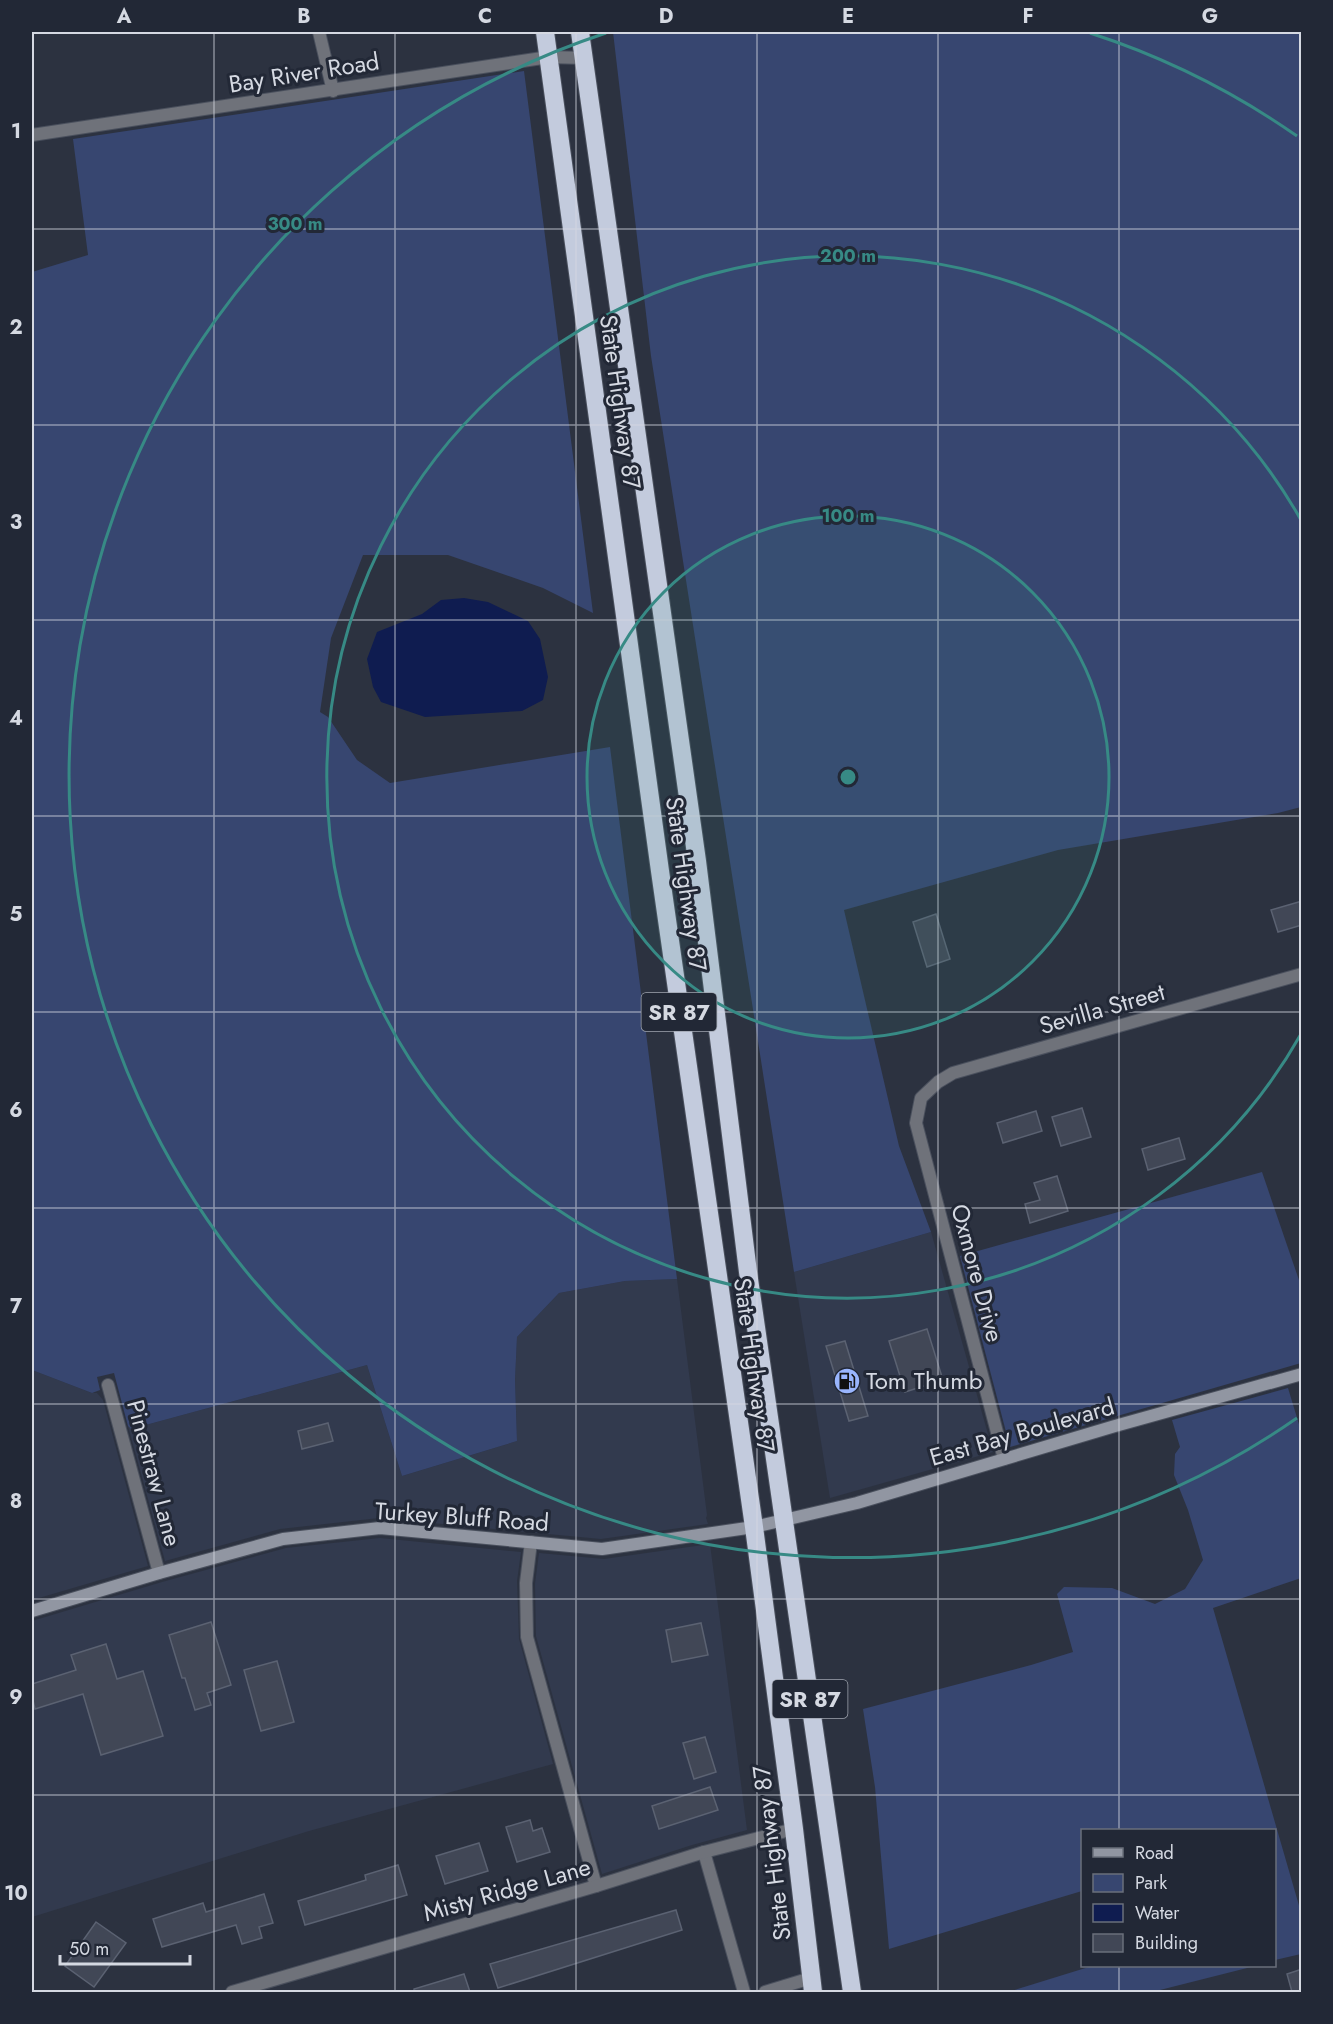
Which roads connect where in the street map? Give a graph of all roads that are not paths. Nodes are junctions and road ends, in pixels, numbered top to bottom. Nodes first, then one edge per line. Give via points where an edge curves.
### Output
1 (319, 32) edge
2 (545, 32) edge
3 (580, 32) edge
4 (549, 57) junction
5 (584, 58) junction
6 (333, 91) junction
7 (32, 135) edge
8 (1302, 974) edge
9 (921, 1098) joint
10 (1301, 1374) edge
11 (108, 1385) dead end
12 (1004, 1459) junction
13 (784, 1520) junction
14 (754, 1527) junction
15 (531, 1542) junction
16 (159, 1573) junction
17 (32, 1611) edge
18 (794, 1829) junction
19 (704, 1852) junction
20 (596, 1886) junction
21 (812, 1985) edge
22 (231, 1992) edge
23 (744, 1992) edge
24 (765, 1992) edge
25 (852, 1992) edge

1 - 6 street
2 - 4 highway, State Highway 87 / SR 87
3 - 5 highway, SR 87
4 - 5 street, Bay River Road
4 - 6 street, Bay River Road
4 - 14 highway, State Highway 87 / SR 87
5 - 13 highway, SR 87 via 697,861 748,1272
6 - 7 street, Bay River Road
8 - 9 street, Sevilla Street via 953,1073
9 - 12 street, Oxmore Drive via 916,1124
10 - 12 street, East Bay Boulevard
11 - 16 street, Pinestraw Lane
12 - 13 street, East Bay Boulevard via 857,1503
13 - 14 street, East Bay Boulevard
13 - 25 highway, SR 87
14 - 15 street, Turkey Bluff Road via 602,1549
14 - 18 highway, State Highway 87 / SR 87
15 - 16 street, Turkey Bluff Road via 380,1528 283,1539
15 - 20 street via 526,1583 527,1637
16 - 17 street, Turkey Bluff Road
18 - 19 street, Misty Ridge Lane
18 - 21 highway, State Highway 87 / SR 87
19 - 20 street, Misty Ridge Lane
19 - 23 street
20 - 22 street, Misty Ridge Lane
21 - 24 street

